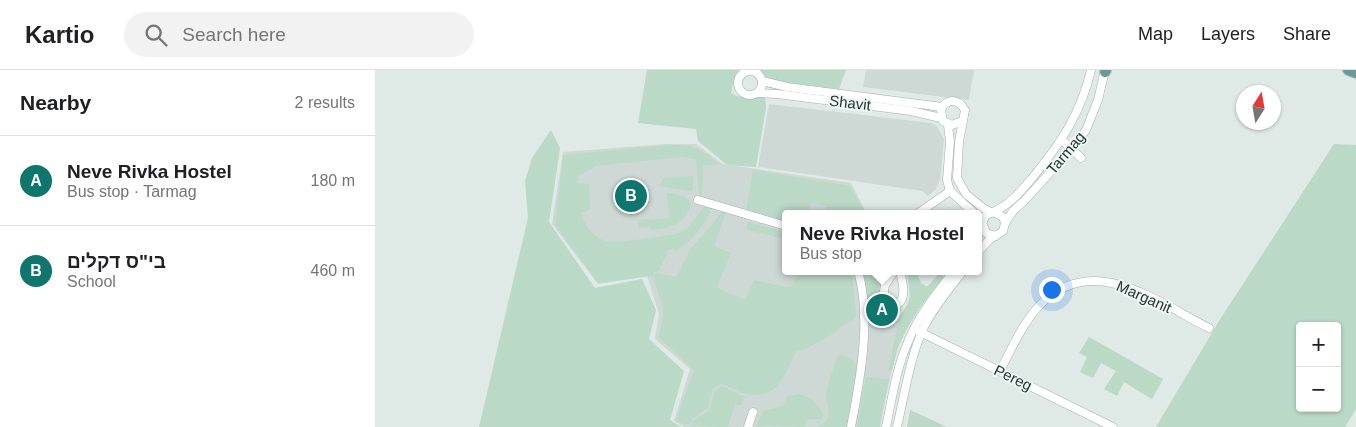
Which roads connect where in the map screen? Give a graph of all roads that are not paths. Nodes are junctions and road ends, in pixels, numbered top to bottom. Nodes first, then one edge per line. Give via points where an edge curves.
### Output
1 (1091, 70) edge
2 (1348, 70) edge
3 (1105, 71) edge
4 (1356, 73) edge
5 (762, 81) junction
6 (758, 93) junction
7 (942, 107) junction
8 (941, 118) junction
9 (962, 121) junction
10 (948, 124) junction
11 (1062, 140) junction
12 (1071, 150) junction
13 (1081, 158) dead end
14 (950, 191) junction
15 (698, 200) dead end
16 (923, 210) edge
17 (971, 210) edge
18 (992, 212) junction
19 (982, 220) edge
20 (1005, 223) junction
21 (982, 224) edge
22 (782, 225) edge
23 (997, 236) junction
24 (982, 247) edge
25 (859, 275) edge
26 (891, 275) edge
27 (901, 275) edge
28 (952, 275) edge
29 (960, 275) edge
30 (891, 308) junction
31 (864, 317) junction
32 (1209, 328) dead end
33 (918, 331) junction
34 (1000, 372) junction
35 (753, 412) dead end
36 (748, 427) edge
37 (851, 427) edge
38 (885, 427) edge
39 (897, 427) edge
40 (1113, 427) edge

1 - 11 street, Tarmag via 1079,106
2 - 4 main road
3 - 12 street, Tarmag via 1094,113
5 - 6 street
5 - 6 street via 753,71 743,73 738,81 743,94 753,96
5 - 7 street, Shavit
6 - 8 street, Shavit via 905,110
7 - 8 street
7 - 9 street via 952,101 960,103 965,110
8 - 10 street
9 - 10 street
9 - 18 street via 957,178 966,194
10 - 14 street via 947,180
11 - 12 street
11 - 18 street, Tarmag via 1014,199
12 - 13 street
12 - 20 street, Tarmag
14 - 16 street
14 - 17 street
15 - 22 street
18 - 19 street
18 - 20 street via 1003,216
20 - 23 street
21 - 23 street via 989,235
23 - 24 street
25 - 31 street
26 - 30 street via 885,285 883,298
27 - 30 street via 904,288 902,300
28 - 33 street
29 - 33 street
30 - 31 street via 889,316
31 - 37 street via 861,374
32 - 34 street, Marganit via 1127,286 1100,281 1078,284 1057,292 1039,305
33 - 34 street, Pereg
33 - 38 street via 904,351
33 - 39 street
34 - 40 street, Pereg
35 - 36 street

